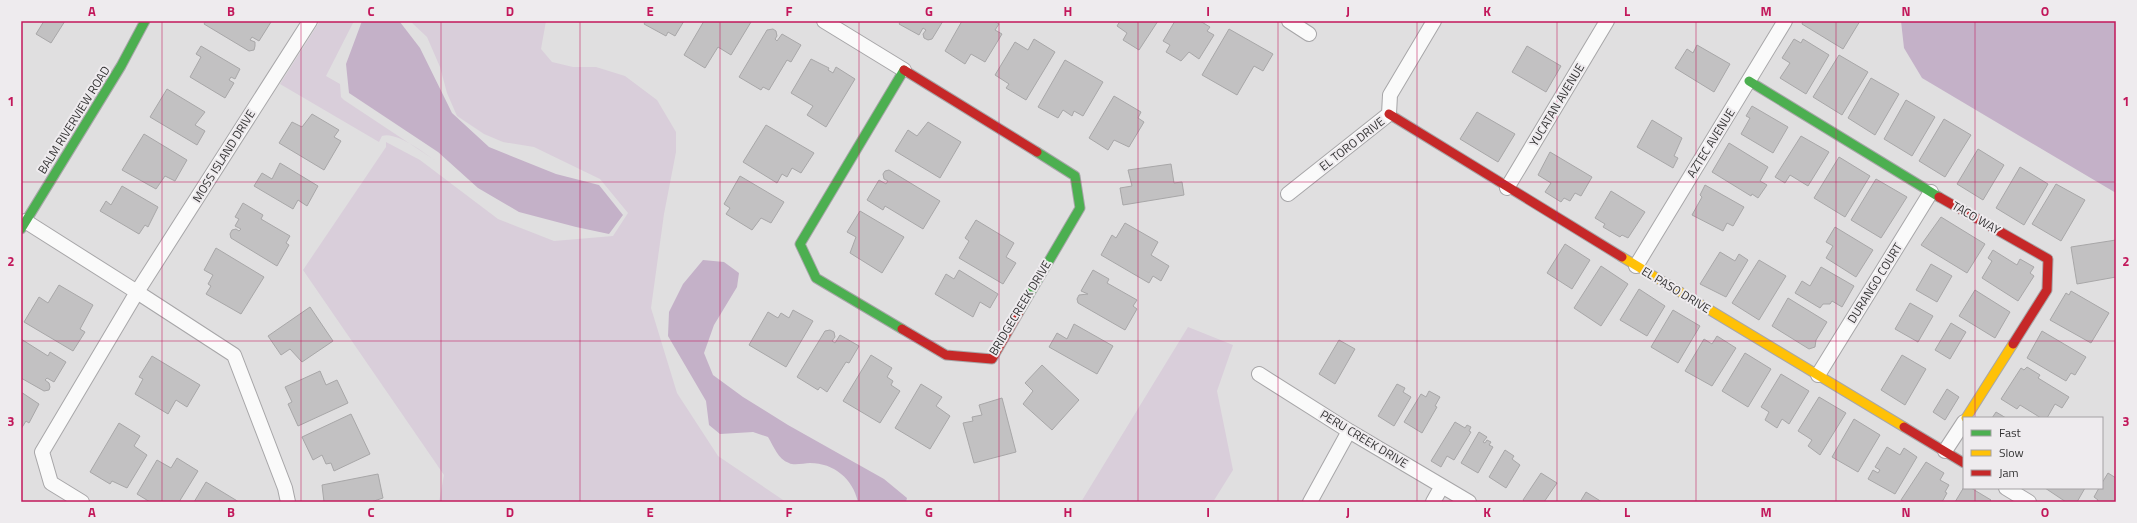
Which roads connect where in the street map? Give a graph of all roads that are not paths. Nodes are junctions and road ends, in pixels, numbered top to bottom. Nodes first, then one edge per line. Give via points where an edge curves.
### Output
1 (145, 21) edge
2 (310, 21) edge
3 (824, 21) edge
4 (1289, 21) edge
5 (1434, 21) edge
6 (1606, 21) edge
7 (1785, 21) edge
8 (1309, 34) dead end
9 (904, 70) junction
10 (1749, 81) junction
11 (1389, 114) junction
12 (1507, 188) junction
13 (1931, 192) junction
14 (1288, 194) dead end
15 (23, 225) edge
16 (1636, 266) junction
17 (137, 292) junction
18 (1259, 374) dead end
19 (1818, 375) junction
20 (1967, 417) edge
21 (1963, 424) edge
22 (1349, 431) junction
23 (1945, 451) junction
24 (1963, 462) edge
25 (1442, 486) junction
26 (2008, 489) edge
27 (82, 502) edge
28 (288, 502) edge
29 (1310, 502) edge
30 (1433, 502) edge
31 (1469, 502) edge
32 (2029, 502) edge

1 - 15 street, BALM RIVERVIEW ROAD via 121,66
2 - 17 street, MOSS ISLAND DRIVE
3 - 9 street, BRIDGECREEK DRIVE
4 - 8 street
5 - 11 street, EL TORO DRIVE via 1390,95
6 - 12 street, YUCATAN AVENUE
7 - 10 street, AZTEC AVENUE
9 - 9 street, BRIDGECREEK DRIVE via 800,244 816,278 946,355 992,359 1080,208 1074,176
10 - 13 street, TACO WAY
10 - 16 street, AZTEC AVENUE
11 - 12 street, EL PASO DRIVE
11 - 14 street, EL TORO DRIVE
12 - 16 street, EL PASO DRIVE
13 - 19 street, DURANGO COURT
13 - 20 street, TACO WAY via 2048,259 2047,290
15 - 17 street
16 - 19 street, EL PASO DRIVE
17 - 27 street, MOSS ISLAND DRIVE via 42,452 51,483
17 - 28 street via 234,355 285,488
18 - 22 street, PERU CREEK DRIVE
19 - 23 street, EL PASO DRIVE
21 - 23 street
22 - 25 street, PERU CREEK DRIVE
22 - 29 street
23 - 24 street, EL PASO DRIVE
25 - 30 street
25 - 31 street, PERU CREEK DRIVE
26 - 32 street

